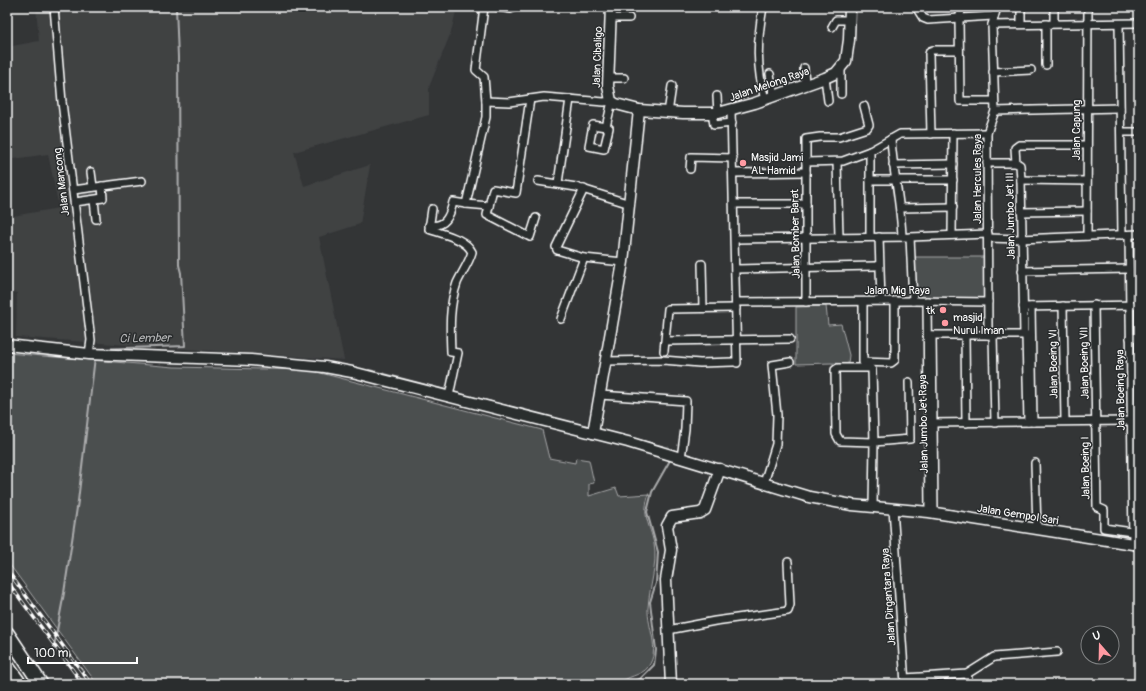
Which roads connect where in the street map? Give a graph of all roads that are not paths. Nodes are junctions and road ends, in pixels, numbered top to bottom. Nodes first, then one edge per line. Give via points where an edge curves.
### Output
1 (54, 7) edge
2 (484, 7) edge
3 (497, 7) edge
4 (611, 7) edge
5 (763, 7) edge
6 (850, 7) edge
7 (916, 7) edge
8 (962, 7) edge
9 (996, 7) edge
10 (1021, 7) edge
11 (1054, 7) edge
12 (1088, 7) edge
13 (511, 9) dead end
14 (993, 16) junction
15 (611, 18) junction
16 (629, 18) dead end
17 (959, 18) junction
18 (850, 20) junction
19 (1050, 23) junction
20 (1139, 23) edge
21 (1021, 24) junction
22 (1087, 24) junction
23 (1119, 24) junction
24 (992, 25) junction
25 (832, 27) dead end
26 (959, 50) junction
27 (1046, 65) dead end
28 (804, 68) dead end
29 (841, 68) junction
30 (1031, 70) dead end
31 (993, 72) junction
32 (770, 74) dead end
33 (608, 78) junction
34 (624, 78) dead end
35 (825, 78) junction
36 (805, 85) junction
37 (672, 86) dead end
38 (841, 94) dead end
39 (717, 96) dead end
40 (770, 98) junction
41 (530, 99) junction
42 (570, 99) junction
43 (993, 100) junction
44 (486, 101) junction
45 (611, 101) junction
46 (828, 101) dead end
47 (864, 106) dead end
48 (1086, 108) junction
49 (1120, 108) junction
50 (639, 110) junction
51 (731, 110) junction
52 (668, 112) junction
53 (995, 112) junction
54 (715, 113) junction
55 (732, 123) junction
56 (606, 127) dead end
57 (1121, 132) junction
58 (1139, 132) edge
59 (953, 133) junction
60 (987, 133) junction
61 (931, 134) junction
62 (892, 138) junction
63 (1086, 144) junction
64 (870, 151) junction
65 (733, 158) junction
66 (806, 162) junction
67 (837, 162) junction
68 (987, 163) junction
69 (1016, 163) junction
70 (953, 164) junction
71 (893, 165) junction
72 (690, 169) dead end
73 (91, 172) dead end
74 (806, 172) junction
75 (734, 173) junction
76 (870, 180) junction
77 (896, 180) junction
78 (953, 180) junction
79 (1021, 180) junction
80 (142, 181) dead end
81 (1087, 181) junction
82 (538, 182) dead end
83 (558, 184) junction
84 (102, 186) junction
85 (93, 187) junction
86 (584, 189) junction
87 (74, 190) junction
88 (94, 200) junction
89 (75, 202) junction
90 (466, 204) junction
91 (630, 204) junction
92 (734, 204) junction
93 (806, 204) junction
94 (489, 206) junction
95 (953, 207) junction
96 (901, 208) junction
97 (432, 209) dead end
98 (1021, 212) junction
99 (1087, 212) junction
100 (536, 218) dead end
101 (96, 219) dead end
102 (429, 226) junction
103 (1139, 234) edge
104 (952, 235) junction
105 (1125, 235) junction
106 (988, 236) junction
107 (1087, 236) junction
108 (807, 237) junction
109 (839, 237) junction
110 (870, 237) junction
111 (879, 237) junction
112 (906, 237) junction
113 (735, 238) junction
114 (1020, 239) junction
115 (584, 258) junction
116 (623, 262) junction
117 (702, 264) dead end
118 (875, 266) dead end
119 (807, 268) junction
120 (736, 269) junction
121 (1129, 271) junction
122 (1022, 273) junction
123 (895, 301) junction
124 (913, 301) junction
125 (927, 301) junction
126 (806, 302) junction
127 (863, 302) junction
128 (881, 302) junction
129 (988, 302) junction
130 (736, 305) junction
131 (1094, 305) junction
132 (1130, 305) junction
133 (1139, 305) edge
134 (1063, 306) junction
135 (1027, 307) junction
136 (703, 308) junction
137 (561, 319) dead end
138 (930, 335) junction
139 (964, 335) junction
140 (991, 335) junction
141 (1027, 335) junction
142 (1130, 338) junction
143 (1139, 338) edge
144 (790, 339) dead end
145 (736, 340) junction
146 (666, 341) junction
147 (7, 345) edge
148 (92, 351) junction
149 (664, 351) dead end
150 (606, 360) junction
151 (790, 362) dead end
152 (1131, 370) junction
153 (1139, 370) edge
154 (909, 382) dead end
155 (450, 392) junction
156 (600, 395) junction
157 (1065, 421) junction
158 (1095, 421) junction
159 (1131, 421) junction
160 (966, 422) junction
161 (1031, 422) junction
162 (932, 423) junction
163 (995, 423) junction
164 (594, 429) junction
165 (874, 442) junction
166 (1135, 443) edge
167 (678, 457) junction
168 (1035, 463) dead end
169 (720, 469) junction
170 (764, 483) junction
171 (873, 506) junction
172 (893, 508) junction
173 (932, 512) junction
174 (1037, 528) junction
175 (1135, 538) edge
176 (788, 562) dead end
177 (668, 630) junction
178 (7, 634) edge
179 (1057, 652) dead end
180 (7, 666) edge
181 (967, 674) junction
182 (905, 681) edge
183 (20, 684) edge
184 (42, 684) edge
185 (671, 684) edge
186 (969, 684) edge

1 - 87 street, Jalan Mancong via 62,102
2 - 44 street via 476,70 483,77
3 - 13 street
4 - 15 street, Jalan Cibaligo
5 - 40 street via 757,57 759,78
6 - 18 street
7 - 17 street via 924,19
8 - 17 street
9 - 14 street
10 - 21 street
11 - 19 street
12 - 22 street, Jalan Capung
14 - 17 street
14 - 24 street
15 - 16 street
15 - 33 street, Jalan Cibaligo
17 - 26 street
18 - 25 street via 836,20
18 - 29 street via 847,55
19 - 21 street
19 - 22 street
19 - 27 street
20 - 23 street
21 - 24 street
22 - 23 street
22 - 48 street, Jalan Capung
23 - 49 street, Jalan Boeing Raya
24 - 31 street
26 - 43 street via 961,101
26 - 61 street via 930,51
28 - 36 street
29 - 35 street, Jalan Melong Raya
29 - 38 street
30 - 31 street
31 - 43 street
32 - 40 street
33 - 34 street
33 - 45 street, Jalan Cibaligo via 608,95
35 - 36 street, Jalan Melong Raya
35 - 46 street
36 - 40 street, Jalan Melong Raya
37 - 52 street
39 - 54 street
40 - 51 street, Jalan Melong Raya
41 - 42 street
41 - 44 street via 509,102
41 - 94 street via 516,193 493,189
42 - 45 street
42 - 83 street
43 - 53 street
44 - 90 street via 486,117
45 - 50 street, Jalan Cibaligo
45 - 56 street
47 - 66 street, Jalan Bomber Barat via 869,125 867,128 839,137 806,139
48 - 49 street
48 - 53 street
48 - 63 street, Jalan Capung
49 - 57 street, Jalan Boeing Raya
50 - 52 street, Jalan Melong Raya
50 - 91 street
51 - 54 street, Jalan Melong Raya
51 - 55 street
52 - 54 street, Jalan Melong Raya
53 - 60 street, Jalan Hercules Raya
54 - 55 street via 714,125
55 - 65 street
57 - 58 street
57 - 105 street, Jalan Boeing Raya
59 - 60 street
59 - 61 street
59 - 70 street
60 - 68 street, Jalan Hercules Raya
61 - 62 street via 900,134
62 - 64 street
62 - 71 street
63 - 69 street, Jalan Jumbo Jet III via 1018,145 1015,148
63 - 81 street, Jalan Capung
64 - 67 street
64 - 76 street
65 - 72 street via 691,157
65 - 75 street
66 - 67 street
66 - 74 street, Jalan Bomber Barat
67 - 109 street
68 - 69 street
68 - 106 street, Jalan Hercules Raya
69 - 79 street, Jalan Jumbo Jet III via 1020,165
70 - 71 street
70 - 78 street
71 - 77 street
73 - 85 street
74 - 75 street
74 - 93 street, Jalan Bomber Barat
75 - 92 street
76 - 77 street
76 - 110 street
77 - 78 street
77 - 96 street
78 - 95 street
79 - 81 street
79 - 98 street, Jalan Jumbo Jet III
80 - 84 street
81 - 99 street, Jalan Capung
82 - 83 street
83 - 86 street
84 - 85 street
84 - 88 street via 103,197
85 - 87 street
86 - 91 street
86 - 115 street via 556,247 558,251
87 - 89 street, Jalan Mancong
88 - 89 street
88 - 101 street
89 - 148 street, Jalan Mancong
90 - 94 street
90 - 102 street via 453,202 444,223 437,227
91 - 116 street
92 - 93 street
92 - 113 street
93 - 108 street, Jalan Bomber Barat
94 - 100 street via 487,215 530,237
95 - 96 street
95 - 104 street
96 - 112 street
97 - 102 street
98 - 99 street
98 - 114 street, Jalan Jumbo Jet III
99 - 107 street, Jalan Capung
102 - 155 street via 429,229 469,247 472,252 458,282 451,306 450,352 458,353
103 - 105 street
104 - 106 street
104 - 112 street
105 - 107 street
105 - 121 street, Jalan Boeing Raya
106 - 114 street
106 - 129 street, Jalan Hercules Raya
107 - 114 street
108 - 109 street
108 - 113 street
108 - 119 street, Jalan Bomber Barat
109 - 110 street
110 - 111 street
111 - 112 street
111 - 128 street
112 - 124 street
113 - 120 street
114 - 122 street, Jalan Jumbo Jet III
115 - 116 street
115 - 137 street
116 - 150 street
117 - 136 street
118 - 119 street
119 - 120 street
119 - 126 street, Jalan Bomber Barat
120 - 130 street
121 - 122 street
121 - 132 street, Jalan Boeing Raya
122 - 135 street, Jalan Jumbo Jet III
123 - 124 street, Jalan Mig Raya
123 - 127 street via 895,360 891,363 865,363 862,359
123 - 128 street, Jalan Mig Raya
124 - 125 street, Jalan Mig Raya
125 - 129 street, Jalan Mig Raya
125 - 138 street, Jalan Jumbo Jet Raya
126 - 127 street, Jalan Mig Raya
126 - 130 street, Jalan Mig Raya
127 - 128 street, Jalan Mig Raya
129 - 140 street, Jalan Hercules Raya
130 - 136 street, Jalan Mig Raya
130 - 145 street
131 - 132 street
131 - 134 street
131 - 158 street, Jalan Boeing VII
132 - 133 street
132 - 142 street, Jalan Boeing Raya
134 - 135 street
134 - 157 street, Jalan Boeing VI
135 - 141 street, Jalan Jumbo Jet III
136 - 146 street, Jalan Mig Raya via 668,309
138 - 139 street
138 - 162 street, Jalan Jumbo Jet Raya
139 - 140 street
139 - 160 street
140 - 141 street
140 - 163 street, Jalan Hercules Raya
141 - 161 street, Jalan Jumbo Jet III
142 - 143 street
142 - 152 street, Jalan Boeing Raya
144 - 145 street
145 - 146 street
145 - 150 street via 735,362
146 - 149 street
147 - 148 street, Jalan Gempol Sari
148 - 155 street, Jalan Gempol Sari via 325,367
150 - 156 street
151 - 170 street via 772,365 777,415 776,444
152 - 153 street
152 - 159 street, Jalan Boeing Raya
154 - 165 street via 910,439
155 - 164 street, Jalan Gempol Sari
156 - 164 street
156 - 167 street via 687,401 686,429
157 - 158 street
157 - 161 street
158 - 159 street
158 - 175 street, Jalan Boeing I via 1097,508 1104,510 1104,528
159 - 166 street, Jalan Boeing Raya
160 - 162 street
160 - 163 street
161 - 163 street
162 - 173 street, Jalan Jumbo Jet Raya
164 - 167 street, Jalan Gempol Sari
165 - 165 street via 840,441 836,434 836,368 872,369
165 - 171 street
166 - 175 street, Jalan Boeing Raya
167 - 169 street, Jalan Gempol Sari
168 - 174 street
169 - 170 street, Jalan Gempol Sari
169 - 177 street via 705,510 672,517 667,525 671,550 666,580
170 - 171 street, Jalan Gempol Sari via 836,503
171 - 172 street, Jalan Gempol Sari
172 - 173 street, Jalan Gempol Sari
172 - 182 street, Jalan Dirgantara Raya
173 - 174 street, Jalan Gempol Sari
174 - 175 street, Jalan Gempol Sari
176 - 177 street via 788,611 715,620
177 - 185 street
178 - 184 highway
179 - 181 street via 994,657
180 - 183 highway
181 - 182 street
181 - 186 street

